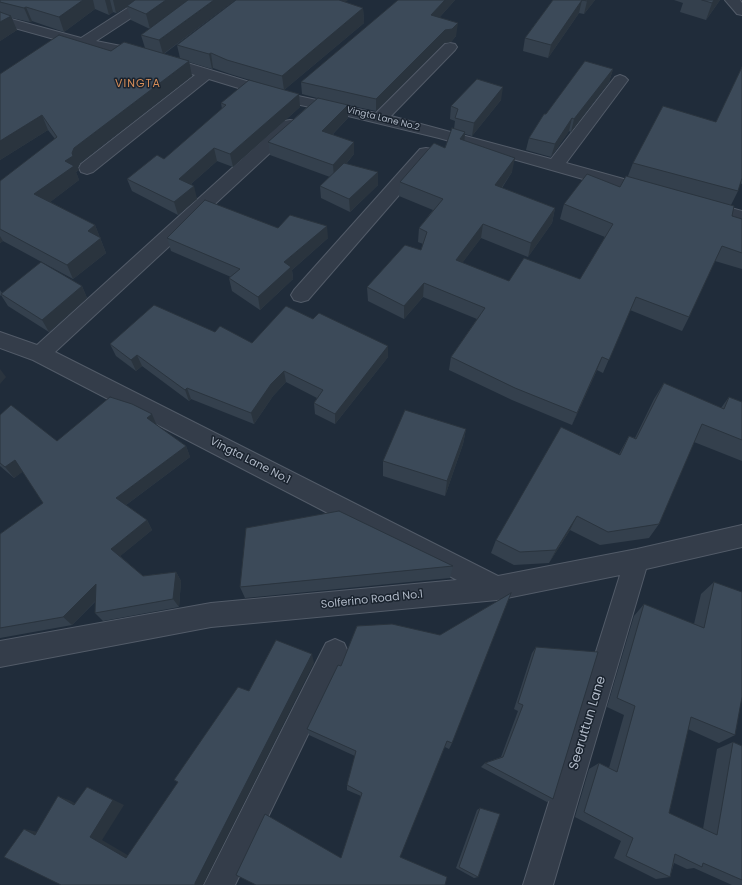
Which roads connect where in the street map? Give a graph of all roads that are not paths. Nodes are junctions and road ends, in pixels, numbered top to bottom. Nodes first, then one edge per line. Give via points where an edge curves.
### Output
1 (149, 0) edge
2 (732, 0) edge
3 (742, 11) edge
4 (0, 20) edge
5 (83, 42) junction
6 (450, 47) dead end
7 (207, 73) junction
8 (620, 80) dead end
9 (315, 103) junction
10 (380, 118) junction
11 (442, 134) junction
12 (555, 166) junction
13 (87, 168) dead end
14 (666, 196) edge
15 (689, 202) edge
16 (742, 217) edge
17 (300, 294) dead end
18 (0, 340) edge
19 (40, 354) junction
20 (742, 536) edge
21 (637, 560) junction
22 (497, 588) junction
23 (334, 652) dead end
24 (0, 654) edge
25 (219, 885) edge
26 (538, 885) edge

1 - 5 street
2 - 3 street
4 - 5 street, Vingta Lane No.2
5 - 7 street, Vingta Lane No.2 via 137,47 173,57
6 - 10 street
7 - 9 street, Vingta Lane No.2 via 292,93
7 - 13 street
8 - 12 street
9 - 10 street, Vingta Lane No.2
9 - 19 street
10 - 11 street, Vingta Lane No.2
11 - 12 street, Vingta Lane No.2
11 - 17 street
12 - 14 street, Vingta Lane No.2
15 - 16 street
18 - 19 street, Vingta Lane No.1
19 - 22 street, Vingta Lane No.1
20 - 21 street, Solferino Road No.1
21 - 22 street, Solferino Road No.1
21 - 26 street, Seeruttun Lane
22 - 24 street, Solferino Road No.1 via 211,615
23 - 25 street

